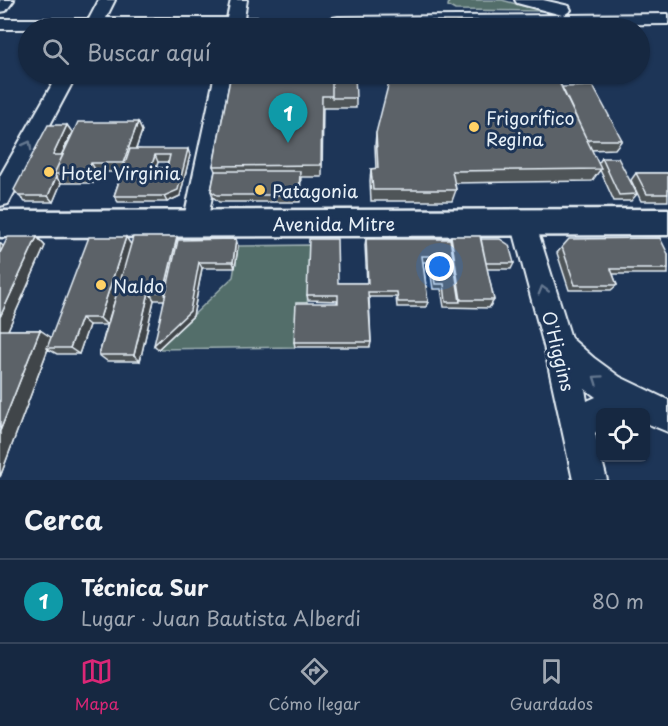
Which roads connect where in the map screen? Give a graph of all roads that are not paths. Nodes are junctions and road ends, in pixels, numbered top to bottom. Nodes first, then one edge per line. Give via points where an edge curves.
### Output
1 (6, 0) edge
2 (107, 0) edge
3 (240, 0) edge
4 (439, 0) edge
5 (523, 0) edge
6 (0, 8) edge
7 (97, 18) edge
8 (236, 18) edge
9 (436, 18) edge
10 (605, 18) edge
11 (0, 24) edge
12 (18, 24) edge
13 (62, 84) edge
14 (223, 84) edge
15 (0, 197) edge
16 (524, 222) junction
17 (668, 222) edge
18 (195, 223) junction
19 (0, 224) edge
20 (559, 346) junction
21 (654, 411) edge
22 (576, 427) junction
23 (590, 480) edge

1 - 6 street
2 - 7 street
3 - 8 street
4 - 9 street
5 - 10 street
11 - 12 street
15 -> 13 street
14 - 18 street
16 - 17 main road, Avenida Mitre
16 - 18 main road, Avenida Mitre
20 -> 16 street, O'Higgins
18 - 19 main road, Avenida Mitre
21 -> 20 street via 576,364
20 - 22 street, O'Higgins
21 - 22 street via 616,405 589,416
22 - 23 street, O'Higgins

